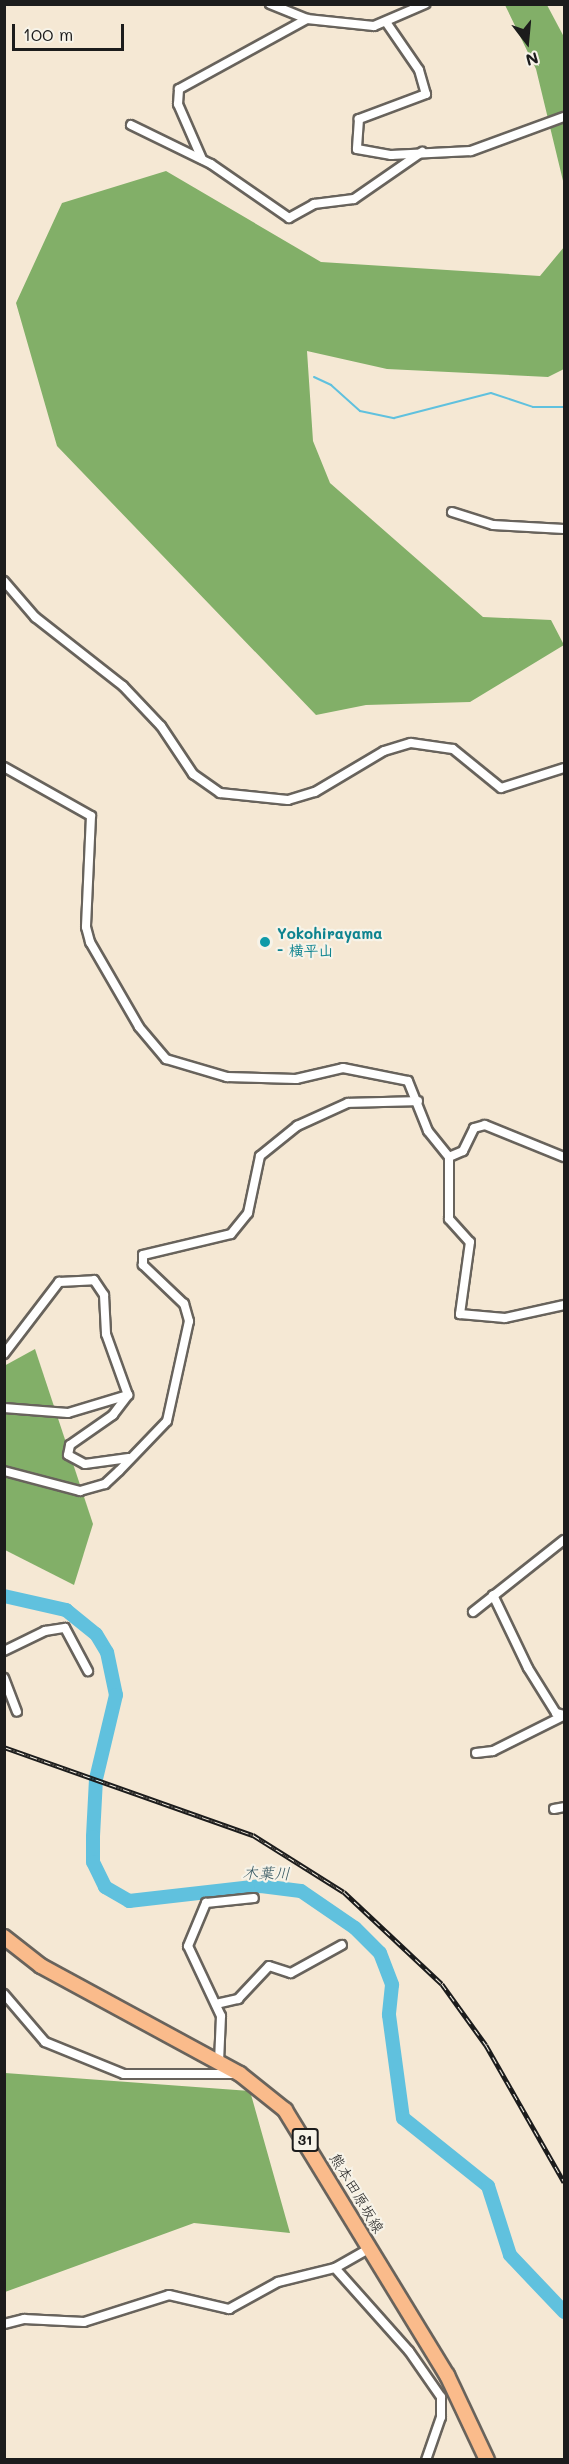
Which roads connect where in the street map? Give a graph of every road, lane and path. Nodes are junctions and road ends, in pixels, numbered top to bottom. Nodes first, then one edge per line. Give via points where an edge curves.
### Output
1 (270, 4) edge
2 (425, 4) edge
3 (307, 19) junction
4 (386, 22) junction
5 (564, 117) edge
6 (131, 125) dead end
7 (423, 152) junction
8 (202, 159) junction
9 (452, 512) dead end
10 (564, 529) edge
11 (4, 581) edge
12 (15, 596) junction
13 (4, 599) edge
14 (4, 767) edge
15 (564, 768) edge
16 (418, 1101) junction
17 (449, 1157) junction
18 (564, 1157) edge
19 (564, 1305) edge
20 (4, 1354) edge
21 (128, 1395) junction
22 (4, 1408) edge
23 (130, 1458) junction
24 (4, 1471) edge
25 (564, 1540) edge
26 (493, 1594) junction
27 (473, 1612) dead end
28 (4, 1651) edge
29 (88, 1671) dead end
30 (4, 1678) edge
31 (17, 1712) dead end
32 (564, 1715) edge
33 (476, 1753) dead end
34 (564, 1807) edge
35 (554, 1809) dead end
36 (254, 1898) dead end
37 (4, 1937) edge
38 (342, 1945) dead end
39 (4, 1994) edge
40 (216, 2004) junction
41 (219, 2062) junction
42 (240, 2074) junction
43 (370, 2248) junction
44 (335, 2268) junction
45 (4, 2324) edge
46 (426, 2460) edge
47 (487, 2460) edge

1 - 3 street
2 - 4 street
3 - 4 street via 374,26
3 - 8 street via 179,89 178,104
4 - 7 street via 419,70 426,94 359,119 355,145 380,155
5 - 7 street via 471,151
6 - 8 street
7 - 8 street via 354,199 314,204 289,218
9 - 10 street via 493,525
11 - 12 street
12 - 13 street
12 - 15 street via 123,686 161,726 193,774 220,793 288,800 315,792 384,751 411,743 453,749 501,788
14 - 16 street via 91,816 86,927 90,942 139,1027 166,1059 227,1077 296,1079 343,1068 383,1073 408,1081
16 - 17 street via 428,1131
16 - 23 street via 348,1103 297,1126 260,1156 248,1213 231,1234 143,1255 143,1265 184,1304 189,1321 167,1421
17 - 18 street via 463,1151 474,1128 485,1125
17 - 19 street via 449,1219 470,1242 460,1314 505,1318
20 - 21 street via 59,1282 94,1280 104,1295 106,1334
21 - 22 street via 68,1413
21 - 23 street via 113,1415 70,1445 68,1455 92,1465
23 - 24 street via 105,1484 80,1491
25 - 26 street
26 - 27 street
26 - 32 street via 528,1668 556,1713
28 - 29 street via 45,1631 65,1628
30 - 31 street
32 - 33 street via 493,1751
34 - 35 street
36 - 40 street via 206,1903 188,1946
37 - 41 main road, 熊本田原坂線 / 31 via 41,1966
38 - 40 street via 291,1972 268,1966 238,1999
39 - 42 street via 45,2042 124,2074 220,2078
40 - 41 street
41 - 42 main road, 熊本田原坂線 / 31
42 - 43 main road, 熊本田原坂線 / 31 via 285,2110
43 - 44 street
43 - 47 main road, 熊本田原坂線 / 31 via 447,2375
44 - 45 street via 278,2282 229,2309 169,2295 84,2322 24,2319
44 - 46 street via 422,2368 441,2397

